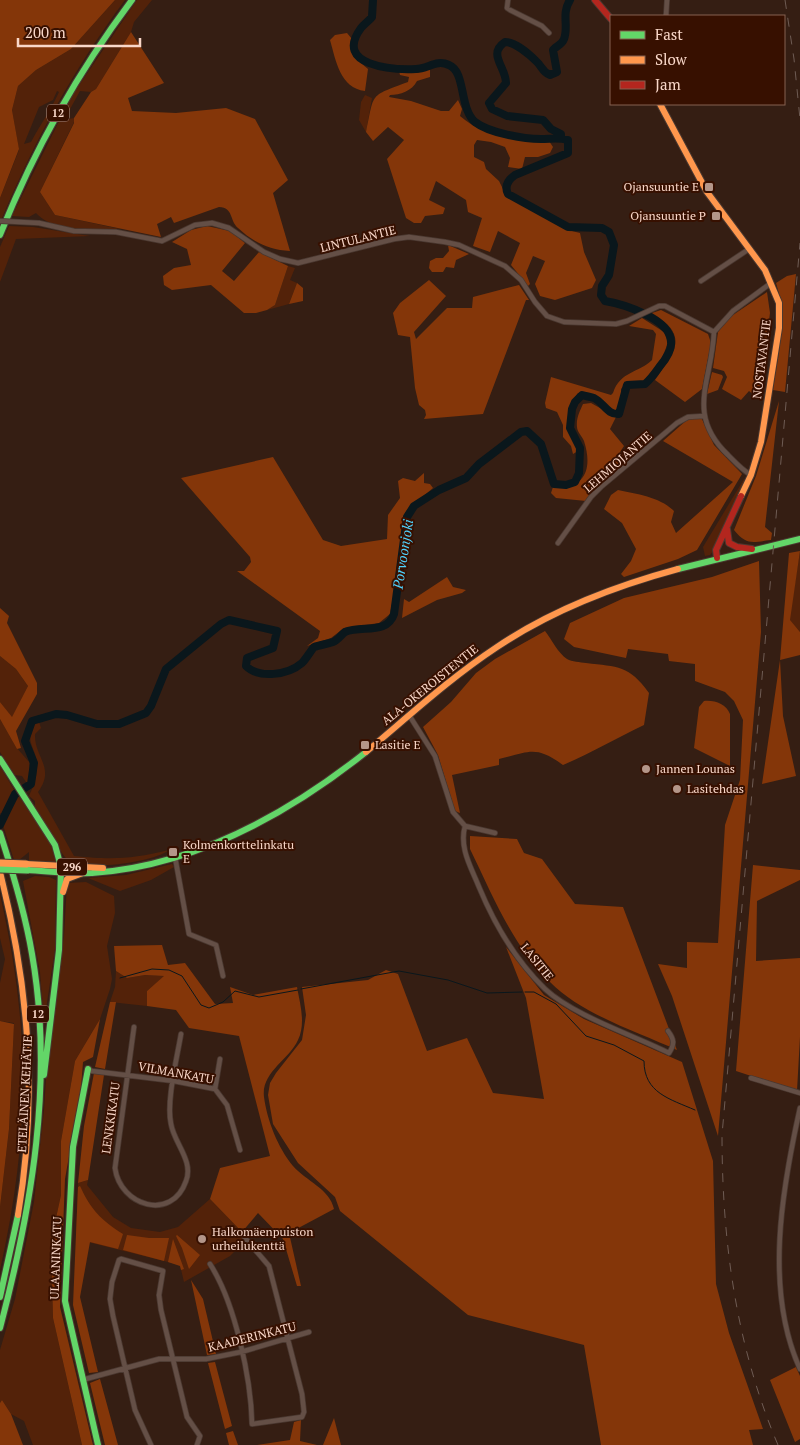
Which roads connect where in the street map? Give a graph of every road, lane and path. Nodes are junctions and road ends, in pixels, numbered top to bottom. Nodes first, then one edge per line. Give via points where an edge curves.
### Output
1 (132, 0) edge
2 (508, 0) edge
3 (595, 0) edge
4 (667, 0) edge
5 (666, 15) edge
6 (610, 17) edge
7 (550, 33) dead end
8 (661, 105) edge
9 (0, 221) edge
10 (0, 235) edge
11 (750, 249) junction
12 (701, 281) dead end
13 (772, 283) junction
14 (714, 332) junction
15 (704, 416) junction
16 (751, 475) junction
17 (728, 523) junction
18 (726, 537) junction
19 (800, 539) edge
20 (558, 543) dead end
21 (757, 549) junction
22 (721, 557) junction
23 (409, 715) junction
24 (0, 759) edge
25 (466, 826) junction
26 (495, 832) dead end
27 (0, 833) edge
28 (175, 857) junction
29 (0, 863) edge
30 (27, 867) junction
31 (62, 869) junction
32 (118, 869) junction
33 (0, 871) edge
34 (83, 873) junction
35 (0, 883) edge
36 (61, 901) junction
37 (21, 957) junction
38 (224, 976) dead end
39 (134, 1027) dead end
40 (668, 1032) dead end
41 (181, 1034) dead end
42 (220, 1060) dead end
43 (88, 1069) joint
44 (127, 1074) junction
45 (751, 1078) dead end
46 (174, 1081) junction
47 (215, 1089) junction
48 (800, 1093) edge
49 (800, 1108) edge
50 (240, 1150) dead end
51 (30, 1189) junction
52 (246, 1238) dead end
53 (210, 1264) dead end
54 (0, 1297) edge
55 (0, 1328) edge
56 (309, 1332) dead end
57 (289, 1338) junction
58 (241, 1352) junction
59 (173, 1358) junction
60 (125, 1368) junction
61 (800, 1368) edge
62 (82, 1380) junction
63 (98, 1445) edge
64 (151, 1445) edge
65 (197, 1445) edge

1 - 10 main road, 12 via 101,42 59,111 26,174
2 - 7 street via 507,8
3 - 6 main road
4 - 5 street
8 - 11 main road, NOSTAVANTIE via 707,192
9 - 14 street, LINTULANTIE, bridge via 39,223 74,231 116,232 162,241 195,225 212,223 229,228 264,252 298,263 394,239 409,237 445,242 505,266 521,280 547,316 564,322 616,324 665,306
11 - 12 street
11 - 13 main road, NOSTAVANTIE
13 - 14 street via 732,311
13 - 16 main road, NOSTAVANTIE via 779,304 779,328 761,442
14 - 15 street via 704,393
15 - 16 street via 706,427 718,446
15 - 20 street, LEHMIOJANTIE via 688,417 678,423 602,486
16 - 17 main road, NOSTAVANTIE
17 - 18 main road, NOSTAVANTIE
17 - 22 main road, NOSTAVANTIE via 719,543
18 - 21 main road via 736,548
18 - 22 main road, NOSTAVANTIE
19 - 21 main road, ALA-OKEROISTENTIE
21 - 22 main road, ALA-OKEROISTENTIE
22 - 23 main road, ALA-OKEROISTENTIE via 633,580 543,619 476,661
23 - 25 street via 435,756 453,812
23 - 28 main road, ALA-OKEROISTENTIE via 345,768 290,805 229,836
24 - 31 main road via 56,845
25 - 26 street
25 - 40 street, LASITIE via 464,850 482,894 505,938 545,989 582,1013 670,1053 674,1046
27 - 51 main road, ETELÄINEN KEHÄTIE / 12 via 28,935 38,1015 39,1086
28 - 32 main road, ALA-OKEROISTENTIE
28 - 38 street via 189,934 216,944
29 - 30 main road, ALA-OKEROISTENTIE / 296, bridge
30 - 31 main road, ALA-OKEROISTENTIE / 296
30 - 33 main road, ALA-OKEROISTENTIE / 296, bridge
31 - 32 main road, ALA-OKEROISTENTIE / 296
31 - 34 main road, ALA-OKEROISTENTIE / 296
31 - 36 main road
32 - 34 main road, ALA-OKEROISTENTIE / 296
33 - 37 main road, ETELÄINEN KEHÄTIE / 12
34 - 36 main road via 67,879
35 - 37 main road
36 - 51 main road via 59,950
37 - 54 main road, ETELÄINEN KEHÄTIE / 12 via 29,1023 29,1120 17,1217
39 - 44 street, LENKKIKATU
41 - 46 street, LENKKIKATU
42 - 47 street
43 - 44 street, VILMANKATU
43 - 62 main road, ULAANINKATU via 73,1147 66,1273 67,1316
44 - 46 street, VILMANKATU
44 - 46 street, LENKKIKATU via 115,1160 116,1176 122,1189 133,1200 152,1206 176,1197 186,1182 189,1170 171,1125
45 - 48 street
46 - 47 street, VILMANKATU
47 - 50 street, VILMANKATU via 228,1105
49 - 61 street via 784,1192 780,1264 785,1318
51 - 55 main road, ETELÄINEN KEHÄTIE / 12 via 18,1257
52 - 57 street via 269,1266
53 - 58 street via 228,1296
56 - 57 street, KAADERINKATU
57 - 58 street, KAADERINKATU
57 - 58 street via 302,1394 302,1417 252,1424 250,1392
58 - 59 street, KAADERINKATU via 206,1359
59 - 60 street, KAADERINKATU via 151,1360
59 - 60 street via 159,1302 163,1271 124,1258 119,1260 110,1299
59 - 65 street via 187,1417 200,1436
60 - 62 street, KAADERINKATU
60 - 64 street via 135,1410
62 - 63 main road, ULAANINKATU

